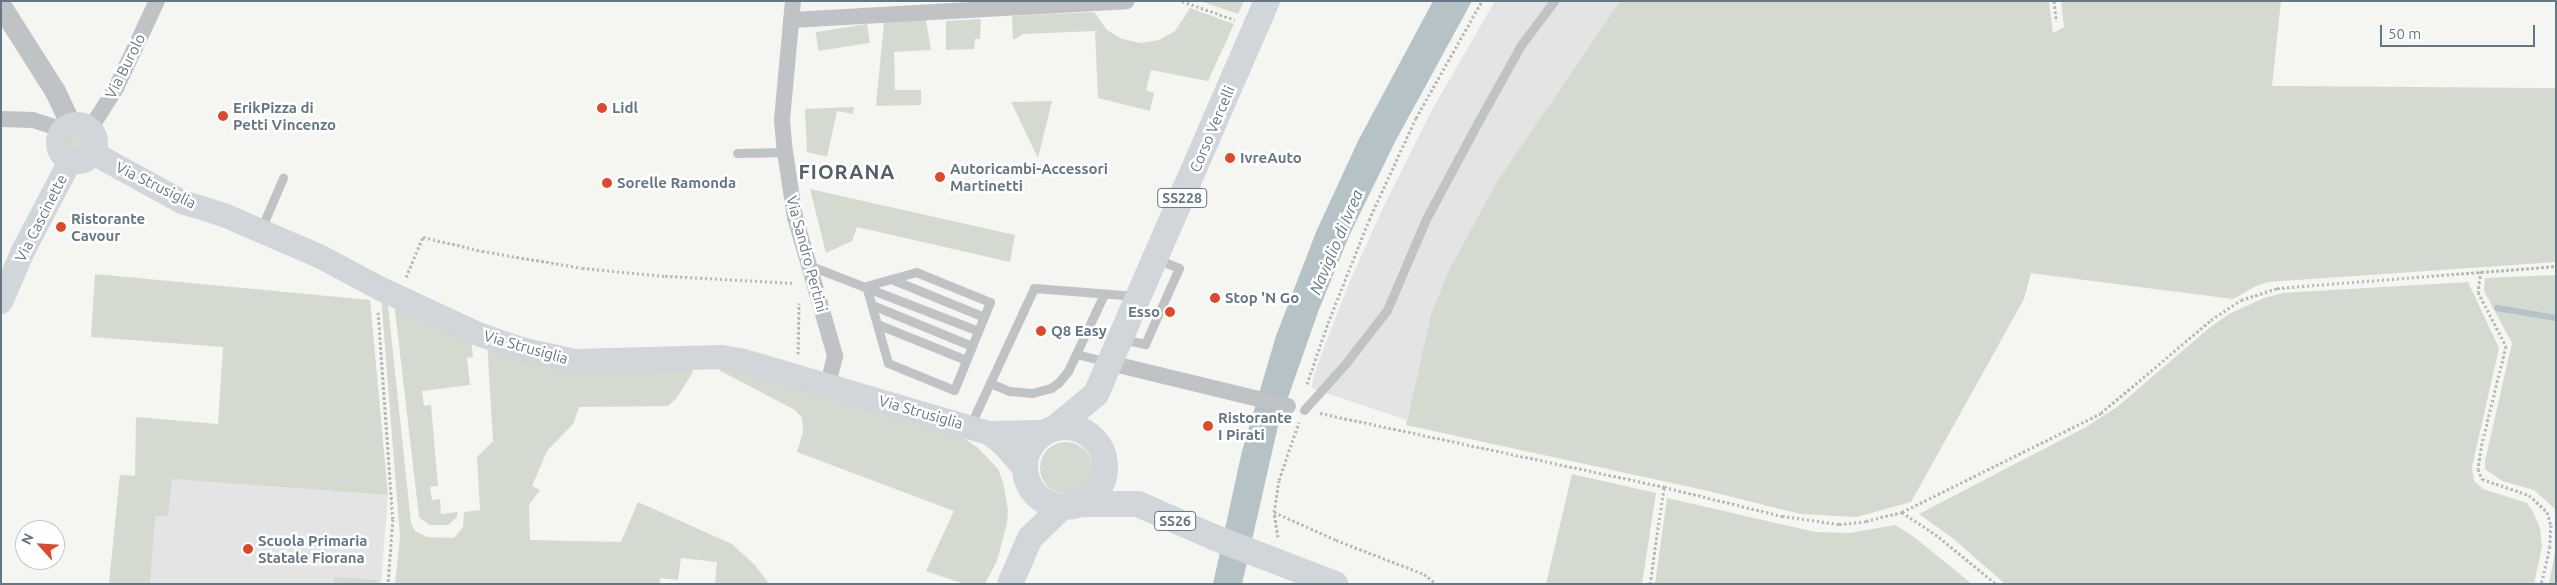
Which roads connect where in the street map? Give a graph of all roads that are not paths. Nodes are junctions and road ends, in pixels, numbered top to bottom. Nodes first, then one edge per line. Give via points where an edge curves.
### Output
1 (157, 1) edge
2 (793, 1) edge
3 (1126, 1) edge
4 (1267, 1) edge
5 (1554, 1) edge
6 (1, 6) edge
7 (791, 20) junction
8 (1, 118) edge
9 (75, 128) junction
10 (785, 152) junction
11 (93, 153) junction
12 (737, 153) dead end
13 (70, 161) junction
14 (283, 178) dead end
15 (260, 232) junction
16 (1155, 258) junction
17 (808, 265) junction
18 (891, 279) junction
19 (866, 286) junction
20 (1104, 294) junction
21 (1138, 297) junction
22 (1, 302) edge
23 (872, 305) junction
24 (984, 317) junction
25 (877, 324) junction
26 (978, 331) junction
27 (1121, 338) junction
28 (972, 346) junction
29 (1076, 354) junction
30 (966, 360) junction
31 (1110, 363) junction
32 (828, 384) junction
33 (990, 384) junction
34 (1096, 394) junction
35 (1296, 408) joint
36 (979, 430) junction
37 (1050, 430) junction
38 (1102, 454) junction
39 (1026, 475) junction
40 (1138, 504) junction
41 (1071, 505) junction
42 (1030, 538) junction
43 (1010, 584) edge
44 (1335, 584) edge

1 - 9 street, Via Burolo via 116,88
2 - 7 street, Via Sandro Pertini
3 - 7 street
4 - 16 main road, Corso Vercelli / SS228
5 - 35 lane via 1521,45 1477,124 1426,219 1387,310 1346,363
6 - 9 street via 56,91
7 - 10 street, Via Sandro Pertini via 782,120
8 - 9 street
9 - 11 main road via 96,139
9 - 13 main road via 60,134 58,147
10 - 12 lane
10 - 17 street, Via Sandro Pertini via 795,217
11 - 13 main road via 82,162
11 - 15 main road, Via Strusiglia via 182,202 224,215
13 - 22 main road, Via Cascinette via 23,250
14 - 15 lane
15 - 32 main road, Via Strusiglia via 321,257 378,291 521,349 576,360 722,357
16 - 21 main road, Corso Vercelli / SS228
16 - 27 lane via 1179,268 1145,344
17 - 19 lane
17 - 32 street, Via Sandro Pertini via 835,356
18 - 19 lane
18 - 24 lane
18 - 24 lane via 916,272 990,302
19 - 23 lane
19 - 26 lane
20 - 21 lane
20 - 29 lane
20 - 33 lane via 1034,288
21 - 27 main road, Corso Vercelli / SS228
23 - 25 lane
23 - 28 lane
24 - 26 lane
25 - 30 lane
25 - 30 lane via 888,363 954,390
26 - 28 lane
27 - 31 main road, Corso Vercelli / SS228
28 - 30 lane
29 - 31 lane
29 - 33 lane via 1063,378 1051,388 1032,393
31 - 34 main road, Corso Vercelli / SS228
31 - 35 street
32 - 36 main road, Via Strusiglia
33 - 36 lane
34 - 37 main road, Corso Vercelli / SS228
34 - 38 main road, Corso Vercelli / SS228
36 - 37 main road, Via Strusiglia
36 - 39 main road, Via Strusiglia via 1003,444
37 - 38 main road via 1078,428 1094,439
37 - 39 main road via 1028,451
38 - 40 main road, SS26
38 - 41 main road via 1104,476 1100,486 1090,498
39 - 41 main road via 1039,497 1050,504
39 - 42 main road
40 - 41 main road, SS26
40 - 44 main road, SS26
41 - 42 main road
42 - 43 main road

